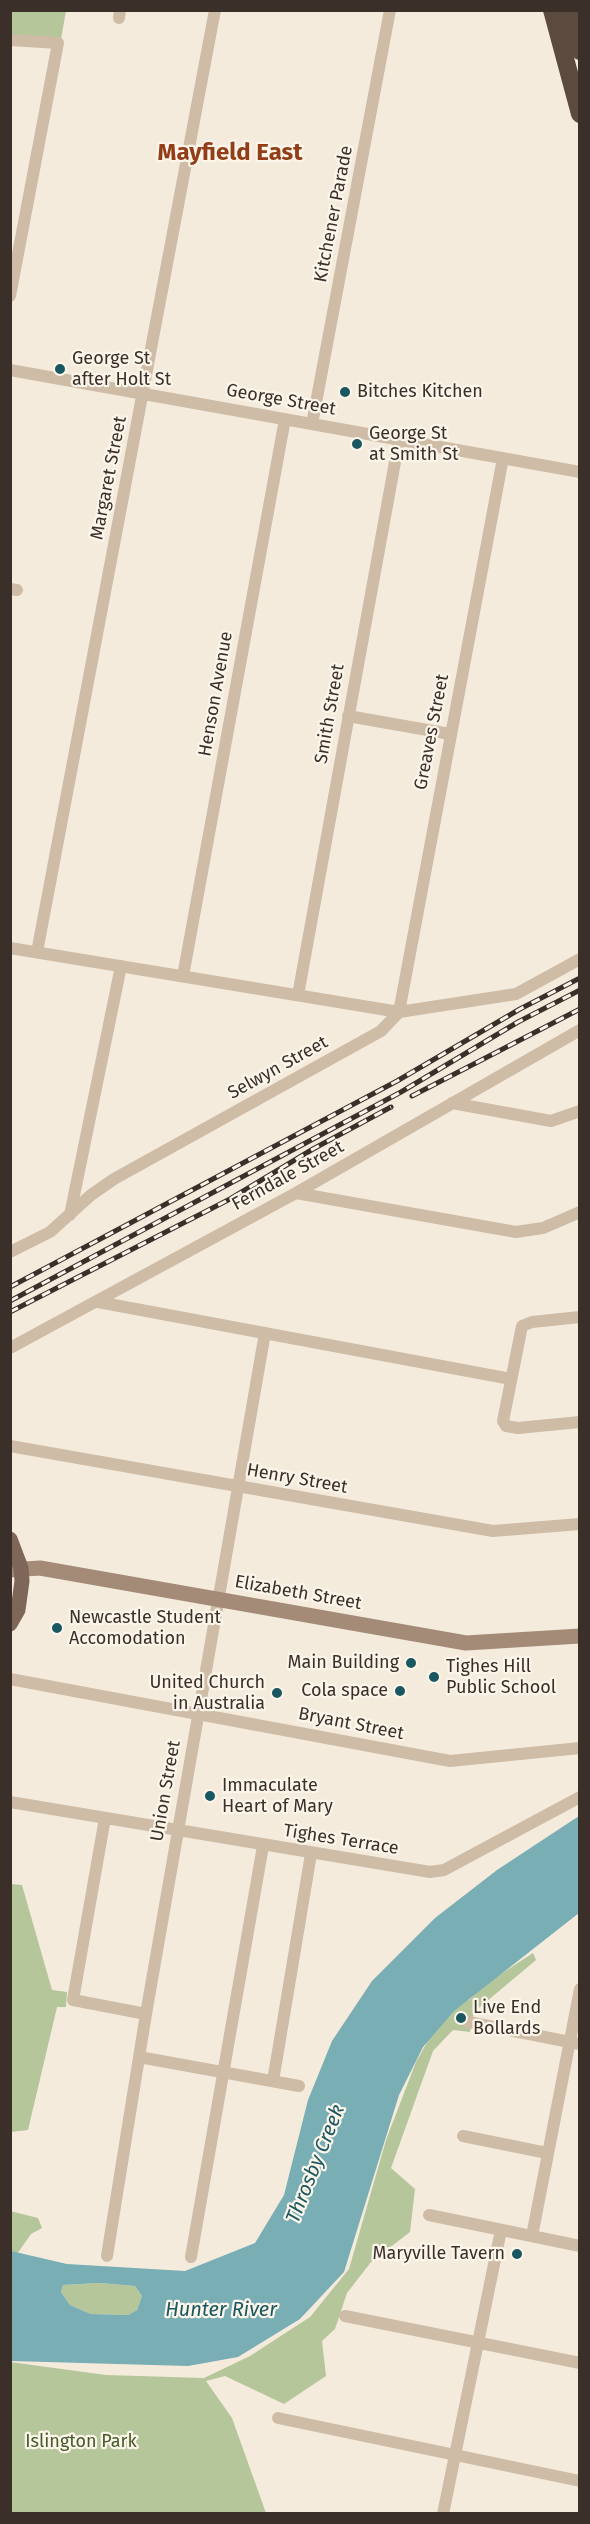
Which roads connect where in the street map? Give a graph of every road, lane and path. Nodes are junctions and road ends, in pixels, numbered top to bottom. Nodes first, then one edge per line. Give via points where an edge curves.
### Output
1 (215, 10) edge
2 (390, 10) edge
3 (552, 10) edge
4 (568, 10) edge
5 (10, 40) edge
6 (579, 51) edge
7 (579, 114) edge
8 (10, 296) edge
9 (10, 370) edge
10 (144, 393) junction
11 (285, 419) junction
12 (312, 424) junction
13 (399, 440) junction
14 (503, 458) junction
15 (579, 472) edge
16 (348, 716) junction
17 (450, 734) junction
18 (10, 948) edge
19 (36, 952) junction
20 (579, 959) edge
21 (121, 966) junction
22 (183, 976) junction
23 (298, 995) junction
24 (399, 1012) junction
25 (579, 1030) edge
26 (452, 1104) junction
27 (579, 1111) edge
28 (296, 1193) junction
29 (579, 1212) edge
30 (70, 1216) junction
31 (10, 1252) edge
32 (98, 1302) junction
33 (579, 1317) edge
34 (265, 1333) junction
35 (10, 1348) edge
36 (511, 1379) junction
37 (579, 1422) edge
38 (10, 1446) edge
39 (237, 1487) junction
40 (579, 1524) edge
41 (10, 1539) edge
42 (16, 1569) edge
43 (219, 1599) junction
44 (10, 1624) edge
45 (579, 1636) edge
46 (10, 1679) edge
47 (198, 1714) junction
48 (579, 1748) edge
49 (579, 1797) edge
50 (10, 1802) edge
51 (105, 1818) junction
52 (178, 1831) junction
53 (263, 1846) junction
54 (311, 1854) junction
55 (579, 1989) edge
56 (146, 2014) junction
57 (468, 2022) dead end
58 (574, 2043) edge
59 (139, 2057) junction
60 (222, 2072) junction
61 (273, 2081) junction
62 (299, 2086) dead end
63 (463, 2136) dead end
64 (547, 2153) junction
65 (429, 2215) dead end
66 (501, 2230) junction
67 (532, 2236) junction
68 (579, 2246) edge
69 (107, 2256) dead end
70 (191, 2257) dead end
71 (345, 2316) dead end
72 (477, 2342) junction
73 (579, 2363) edge
74 (279, 2418) dead end
75 (454, 2455) junction
76 (579, 2481) edge
77 (443, 2514) edge

1 - 10 street, Margaret Street
2 - 12 street, Kitchener Parade
3 - 7 highway
4 - 6 highway
5 - 8 street via 58,43
9 - 10 street, George Street
10 - 11 street, George Street
10 - 19 street, Margaret Street
11 - 12 street, George Street
11 - 22 street, Henson Avenue
12 - 13 street, George Street
13 - 14 street, George Street
13 - 16 street, Smith Street
14 - 15 street, George Street
14 - 17 street, Greaves Street
16 - 17 street
16 - 23 street, Smith Street
17 - 24 street, Greaves Street
18 - 19 street
19 - 21 street
20 - 24 street via 516,994
21 - 22 street
21 - 30 street
22 - 23 street
23 - 24 street
24 - 30 street, Selwyn Street via 381,1031 108,1183
25 - 26 street, Ferndale Street
26 - 27 street via 551,1120
26 - 28 street, Ferndale Street
28 - 29 street via 507,1231 536,1231
28 - 32 street, Ferndale Street
30 - 31 street, Selwyn Street via 50,1232
32 - 34 street
32 - 35 street, Ferndale Street
33 - 36 street via 522,1326
34 - 36 street
34 - 39 street, Union Street
36 - 37 street via 503,1421 506,1426
38 - 39 street, Henry Street
39 - 40 street, Henry Street via 493,1531
39 - 43 street, Union Street
41 - 42 main road
42 - 43 main road, Elizabeth Street via 40,1568
42 - 44 main road via 18,1610
43 - 45 main road, Elizabeth Street via 466,1643
43 - 47 street, Union Street
46 - 47 street, Bryant Street
47 - 48 street, Bryant Street via 450,1761
47 - 52 street, Union Street
49 - 54 street, Tighes Terrace via 444,1870 430,1872
50 - 51 street, Tighes Terrace
51 - 52 street, Tighes Terrace
51 - 56 street via 73,2000
52 - 53 street, Tighes Terrace
52 - 56 street, Union Street
53 - 54 street, Tighes Terrace
53 - 60 street
54 - 61 street
55 - 58 street
56 - 59 street, Union Street
57 - 58 street
58 - 64 street
59 - 60 street
59 - 69 street, Union Street
60 - 61 street
60 - 70 street
61 - 62 street
63 - 64 street
64 - 67 street
65 - 66 street
66 - 67 street
66 - 72 street
67 - 68 street
71 - 72 street
72 - 73 street
72 - 75 street
74 - 75 street
75 - 76 street
75 - 77 street

